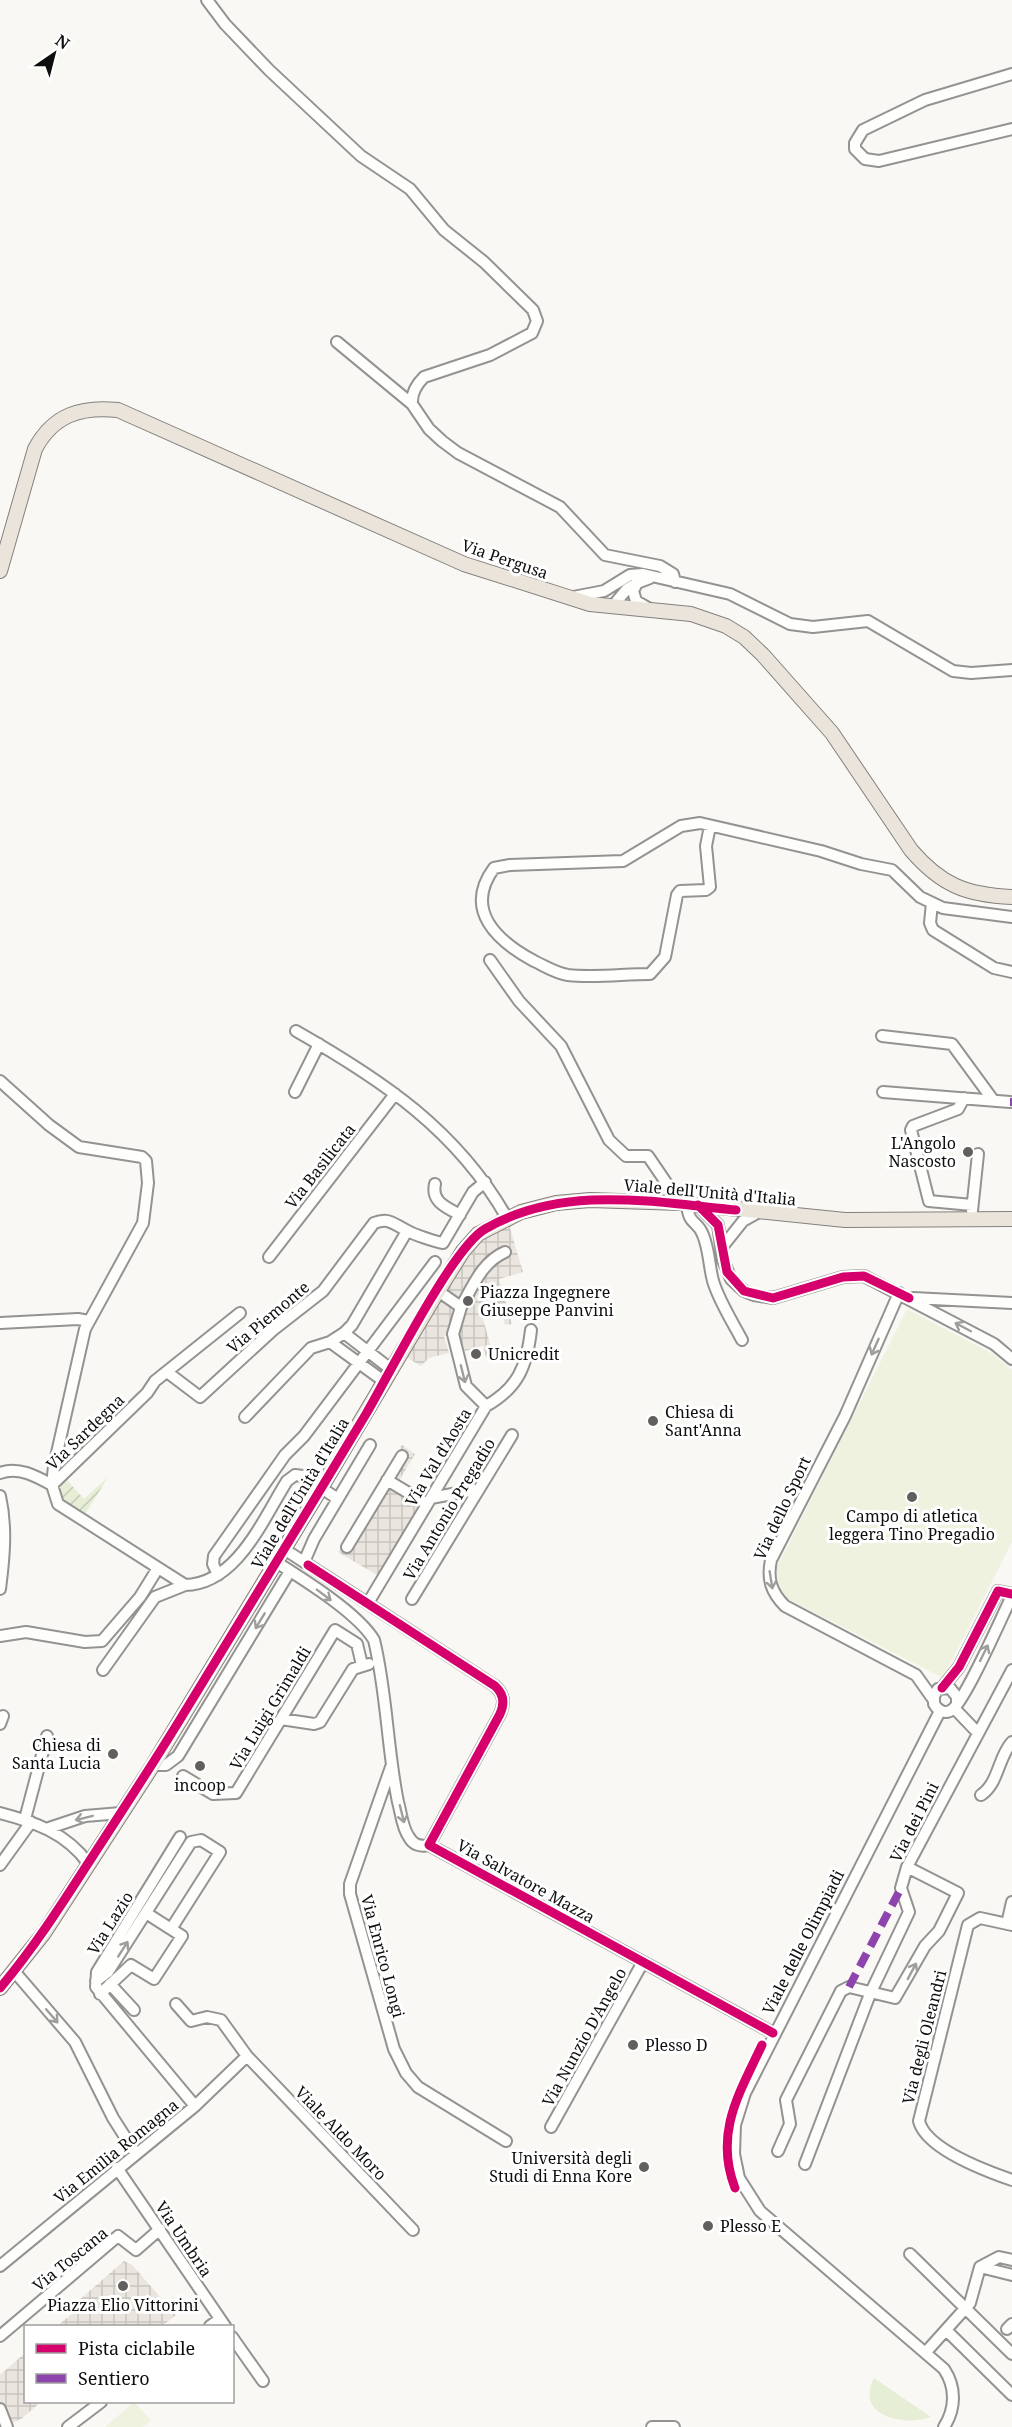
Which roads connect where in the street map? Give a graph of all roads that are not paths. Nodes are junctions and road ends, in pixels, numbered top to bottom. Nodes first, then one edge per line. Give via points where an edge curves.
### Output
1 (207, 0) edge
2 (1012, 74) edge
3 (1012, 129) edge
4 (337, 342) dead end
5 (412, 404) junction
6 (0, 571) edge
7 (653, 577) junction
8 (675, 582) junction
9 (637, 583) junction
10 (616, 584) junction
11 (570, 598) junction
12 (612, 608) junction
13 (654, 611) junction
14 (1012, 670) edge
15 (710, 826) junction
16 (1012, 897) edge
17 (932, 903) junction
18 (1012, 917) edge
19 (490, 960) dead end
20 (1012, 972) edge
21 (296, 1031) dead end
22 (882, 1036) dead end
23 (319, 1044) junction
24 (0, 1081) edge
25 (295, 1092) dead end
26 (883, 1092) dead end
27 (395, 1094) junction
28 (964, 1098) junction
29 (993, 1101) junction
30 (1010, 1102) dead end
31 (978, 1154) dead end
32 (485, 1182) junction
33 (435, 1184) dead end
34 (688, 1204) junction
35 (729, 1210) junction
36 (972, 1211) junction
37 (759, 1212) junction
38 (460, 1215) junction
39 (507, 1218) junction
40 (1012, 1219) edge
41 (718, 1225) junction
42 (737, 1227) junction
43 (407, 1231) junction
44 (723, 1246) junction
45 (505, 1252) dead end
46 (268, 1257) dead end
47 (435, 1262) dead end
48 (438, 1291) junction
49 (904, 1295) junction
50 (1012, 1303) edge
51 (461, 1307) junction
52 (240, 1313) dead end
53 (89, 1321) junction
54 (0, 1323) edge
55 (531, 1330) dead end
56 (344, 1333) junction
57 (742, 1340) dead end
58 (330, 1342) junction
59 (368, 1352) junction
60 (1012, 1359) edge
61 (360, 1364) junction
62 (167, 1372) junction
63 (388, 1376) junction
64 (486, 1406) junction
65 (245, 1417) dead end
66 (512, 1435) dead end
67 (370, 1445) dead end
68 (402, 1456) dead end
69 (0, 1473) edge
70 (387, 1480) junction
71 (52, 1485) junction
72 (321, 1488) junction
73 (478, 1489) junction
74 (0, 1496) edge
75 (338, 1499) junction
76 (429, 1501) junction
77 (2, 1529) edge
78 (347, 1547) dead end
79 (284, 1550) junction
80 (276, 1562) junction
81 (306, 1564) junction
82 (158, 1568) junction
83 (290, 1571) junction
84 (218, 1575) junction
85 (300, 1578) junction
86 (185, 1585) junction
87 (0, 1589) edge
88 (1012, 1595) edge
89 (412, 1599) dead end
90 (368, 1603) junction
91 (0, 1636) edge
92 (378, 1663) junction
93 (362, 1665) junction
94 (103, 1670) dead end
95 (1012, 1670) edge
96 (942, 1688) junction
97 (933, 1699) junction
98 (955, 1706) junction
99 (940, 1711) junction
100 (281, 1719) junction
101 (978, 1733) junction
102 (47, 1736) dead end
103 (1012, 1742) edge
104 (153, 1765) junction
105 (391, 1767) junction
106 (183, 1776) dead end
107 (981, 1795) dead end
108 (0, 1813) edge
109 (121, 1813) junction
110 (28, 1821) junction
111 (49, 1828) junction
112 (180, 1837) dead end
113 (429, 1845) junction
114 (88, 1863) junction
115 (0, 1865) edge
116 (907, 1867) junction
117 (1012, 1902) edge
118 (146, 1913) junction
119 (1009, 1924) edge
120 (171, 1929) junction
121 (643, 1962) junction
122 (14, 1971) junction
123 (96, 1981) junction
124 (110, 1984) junction
125 (0, 1988) edge
126 (100, 1994) junction
127 (870, 1994) junction
128 (176, 2004) dead end
129 (134, 2010) dead end
130 (773, 2033) junction
131 (247, 2056) junction
132 (195, 2106) junction
133 (551, 2127) dead end
134 (506, 2141) dead end
135 (778, 2151) dead end
136 (136, 2154) junction
137 (805, 2164) dead end
138 (117, 2168) junction
139 (1012, 2180) edge
140 (160, 2229) junction
141 (413, 2230) dead end
142 (910, 2254) dead end
143 (1012, 2260) edge
144 (0, 2266) edge
145 (980, 2267) junction
146 (1012, 2276) edge
147 (965, 2308) junction
148 (222, 2323) edge
149 (946, 2330) junction
150 (0, 2336) edge
151 (234, 2340) edge
152 (926, 2352) junction
153 (1012, 2354) edge
154 (262, 2381) dead end
155 (1012, 2395) edge
156 (100, 2403) edge
157 (0, 2409) edge
158 (7, 2427) edge
159 (68, 2427) edge
160 (652, 2427) edge
161 (672, 2427) edge
162 (944, 2427) edge

1 - 5 street via 269,70 361,156 410,189 444,230 533,310 537,321 532,333 490,355 424,377 417,384
2 - 3 street via 925,100 863,130 855,149 865,159 879,161
4 - 5 street
5 - 8 street via 442,441 560,507 605,555 660,566 673,574
6 - 11 main road, Via Pergusa via 42,436 64,416 101,408 118,410 464,564
7 - 8 street
7 - 9 street
7 - 10 street via 630,575
8 - 14 street via 730,594 778,619 801,626 868,621 953,671
9 - 12 street
9 - 13 street via 633,591 636,601
10 - 11 street via 594,594
10 - 12 street via 610,594
11 - 12 main road, Via Pergusa
12 - 13 main road, Via Pergusa
13 - 16 main road, Via Pergusa via 708,618 744,637 832,733 926,867 939,879 970,892
15 - 15 street via 681,826 623,861 494,868 482,892 488,921 494,933 519,953 554,971 568,975 651,974 665,957 677,895 680,891 711,887 706,846
15 - 17 street via 892,870 920,897
17 - 18 street via 972,914
17 - 20 street via 933,930 994,968
19 - 34 street via 519,1001 561,1046 609,1140 626,1156 648,1156
21 - 23 street
22 - 29 street via 952,1044
23 - 25 street
23 - 27 street
24 - 53 street via 79,1147 142,1157 146,1161 146,1204 139,1235
26 - 28 street
27 - 32 street via 446,1137
27 - 46 street, Via Basilicata
28 - 29 street
28 - 36 street via 958,1109 911,1130 929,1201
29 - 30 street
31 - 36 street
32 - 38 street via 473,1192
32 - 39 street
33 - 38 street via 435,1198
34 - 35 main road, Viale dell'Unità d'Italia
34 - 39 main road, Viale dell'Unità d'Italia via 574,1201 538,1207
34 - 41 street
34 - 57 street via 688,1216 705,1239 719,1297
35 - 37 main road, Viale dell'Unità d'Italia
35 - 41 street
35 - 42 street
36 - 37 main road, Viale dell'Unità d'Italia via 845,1221
36 - 40 main road, Viale dell'Unità d'Italia
37 - 42 street
38 - 43 street via 443,1243
39 - 48 main road, Viale dell'Unità d'Italia via 471,1240
41 - 44 street
42 - 44 street
43 - 56 street
43 - 62 street, Via Piemonte via 383,1219 374,1223 323,1291 273,1330 200,1397
44 - 49 street via 723,1260 731,1279 754,1295 773,1298 852,1276 874,1279
45 - 51 street via 481,1271
47 - 59 street
48 - 51 street
48 - 63 main road, Viale dell'Unità d'Italia
49 - 50 street
60 -> 49 street via 994,1344
49 -> 97 street, Via dello Sport via 771,1560 768,1574 776,1597 785,1606 916,1675
51 -> 64 street via 453,1334 466,1386
52 - 62 street, Via Sardegna
53 - 54 street
53 - 71 street
55 - 64 street, Via Val d'Aosta via 529,1352 513,1388
56 - 58 street
56 - 59 street
58 - 61 street
58 - 65 street via 311,1348
59 - 61 street
59 - 63 street
61 - 63 street
61 - 84 street via 297,1446 285,1455 214,1556
62 - 71 street, Via Sardegna
63 - 72 main road, Viale dell'Unità d'Italia
64 - 76 street, Via Val d'Aosta
66 - 73 street, Via Antonio Pregadio
67 - 75 street
68 - 70 street
69 - 71 street via 12,1469
70 - 76 street
70 - 78 street
71 - 82 street, Via Sardegna via 58,1504
72 - 75 street
72 - 79 main road, Viale dell'Unità d'Italia
72 - 84 street via 298,1474 290,1478 238,1555
73 - 76 street
73 - 89 street, Via Antonio Pregadio
74 - 77 street
75 - 81 street via 314,1539
76 - 90 street, Via Val d'Aosta
77 - 87 street
79 - 80 main road, Viale dell'Unità d'Italia
79 - 81 street
80 - 83 street, Via Enrico Longi
80 - 104 main road, Viale dell'Unità d'Italia
81 - 85 street
81 - 90 street
82 - 86 street, Via Sardegna
82 - 91 street via 140,1597 102,1641 26,1632
83 - 85 street, Via Enrico Longi
83 -> 104 street via 177,1756 166,1765
84 - 86 street via 202,1583
85 -> 92 street, Via Enrico Longi via 367,1629 374,1640
86 - 94 street via 155,1597
88 - 96 street via 998,1591 959,1667
98 -> 88 street
90 - 113 street via 502,1693 500,1714
92 - 93 street
92 - 105 street, Via Enrico Longi
93 - 100 street via 353,1669 320,1722
93 - 100 street, Via Luigi Grimaldi via 357,1644 334,1630
95 - 101 street, Via dei Pini
96 - 97 street
96 - 98 street via 956,1693
97 - 99 street
98 - 99 street via 948,1712
98 - 101 street
99 - 130 street, Viale delle Olimpiadi
100 - 106 street, Via Luigi Grimaldi via 236,1793 213,1794
101 - 116 street, Via dei Pini
102 - 110 street
103 - 107 street via 1002,1754 988,1791
104 - 109 main road, Viale dell'Unità d'Italia
105 -> 113 street, Via Salvatore Mazza via 407,1836 422,1847
105 - 134 street, Via Enrico Longi via 350,1884 350,1894 394,2049 418,2087
108 - 110 street
109 -> 111 street via 85,1816
109 - 114 main road, Viale dell'Unità d'Italia
110 - 111 street
110 - 115 street
111 - 114 street
112 - 123 street, Via Lazio via 97,1972
113 - 121 street, Via Salvatore Mazza
114 - 122 main road, Viale dell'Unità d'Italia via 44,1933
116 - 127 street, Via dei Pini via 901,1888 909,1912
127 -> 116 street via 889,1999 900,1995 958,1893
117 - 119 street
118 - 120 street
118 - 120 street via 191,1842 201,1840 220,1852
123 -> 118 street via 108,1972
119 - 139 street, Via degli Oleandri via 980,1918 968,1925 919,2121 921,2130 940,2147
120 - 124 street via 182,1936 154,1979 131,1965
121 - 130 street, Via Salvatore Mazza
121 - 133 street, Via Nunzio D'Angelo
122 - 125 main road, Viale dell'Unità d'Italia
122 -> 136 street via 75,2042
123 - 126 street, Via Lazio
124 - 126 street
124 - 129 street
126 - 132 street, Via Lazio
127 - 135 street via 849,1987 841,1991 786,2100 790,2124
127 - 137 street, Via dei Pini
128 - 131 street, Viale Aldo Moro via 191,2021 207,2017 221,2020
130 - 152 street, Viale delle Olimpiadi via 735,2125 734,2154 743,2187 760,2211 786,2235
131 - 132 street, Via Emilia Romagna
131 - 141 street, Viale Aldo Moro
132 - 136 street, Via Emilia Romagna
136 - 138 street, Via Emilia Romagna
138 - 140 street, Via Umbria
138 - 144 street, Via Emilia Romagna
140 - 148 street, Via Umbria
140 - 150 street, Via Toscana via 136,2250 117,2236
142 - 147 street
143 - 145 street via 999,2257
145 - 146 street
145 - 147 street
147 - 149 street
147 - 153 street
149 - 152 street
149 - 155 street
151 - 154 street
152 - 162 street, Viale delle Olimpiadi via 944,2369 953,2387 951,2411
156 - 159 street
157 - 158 street
160 - 161 street

